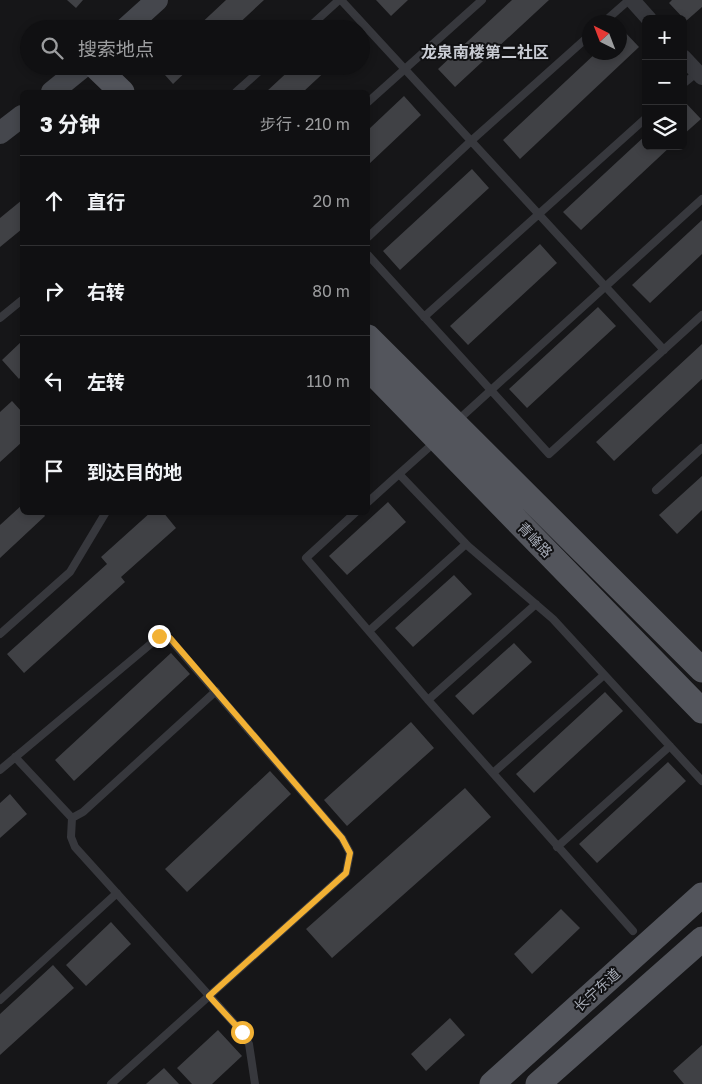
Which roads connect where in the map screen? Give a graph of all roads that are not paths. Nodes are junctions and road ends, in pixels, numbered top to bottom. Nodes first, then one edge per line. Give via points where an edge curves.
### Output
1 (156, 0) edge
2 (340, 0) edge
3 (482, 0) edge
4 (630, 0) edge
5 (612, 15) edge
6 (645, 15) edge
7 (135, 20) edge
8 (317, 20) edge
9 (359, 20) edge
10 (370, 32) edge
11 (582, 43) edge
12 (687, 60) edge
13 (405, 69) junction
14 (700, 72) edge
15 (76, 75) edge
16 (90, 75) edge
17 (96, 75) edge
18 (255, 75) edge
19 (687, 81) edge
20 (55, 90) edge
21 (97, 90) edge
22 (119, 90) edge
23 (238, 90) edge
24 (370, 100) edge
25 (20, 118) edge
26 (642, 122) edge
27 (0, 134) edge
28 (471, 141) junction
29 (702, 199) edge
30 (539, 214) junction
31 (370, 235) edge
32 (370, 257) edge
33 (605, 287) junction
34 (20, 302) edge
35 (702, 315) edge
36 (424, 317) junction
37 (0, 318) edge
38 (370, 339) edge
39 (664, 350) junction
40 (370, 370) edge
41 (491, 391) junction
42 (448, 429) dead end
43 (441, 436) dead end
44 (702, 448) edge
45 (399, 474) junction
46 (656, 490) dead end
47 (370, 500) edge
48 (104, 515) edge
49 (353, 515) edge
50 (466, 544) junction
51 (536, 604) junction
52 (369, 631) junction
53 (0, 634) edge
54 (702, 670) edge
55 (604, 675) junction
56 (216, 691) junction
57 (428, 700) junction
58 (702, 711) edge
59 (670, 746) junction
60 (15, 757) junction
61 (0, 770) edge
62 (493, 774) junction
63 (702, 780) edge
64 (72, 818) junction
65 (557, 847) junction
66 (117, 893) junction
67 (702, 895) edge
68 (633, 931) dead end
69 (702, 939) edge
70 (209, 996) junction
71 (0, 1000) edge
72 (111, 1084) edge
73 (255, 1084) edge
74 (492, 1084) edge
75 (538, 1084) edge

1 - 7 street
2 - 8 lane
2 - 9 lane
3 - 13 lane
4 - 5 lane
4 - 6 street
10 - 13 lane
11 - 28 lane
12 - 14 street
13 - 24 lane
13 - 28 lane
14 - 19 lane
15 - 20 street
16 - 21 main road
17 - 22 main road
18 - 23 lane
25 - 27 street
26 - 30 lane
28 - 30 lane
28 - 31 lane
29 - 33 lane
30 - 33 lane
30 - 36 lane
32 - 36 lane
33 - 39 lane
33 - 41 lane
34 - 37 lane
35 - 39 lane
36 - 41 lane
38 - 54 main road, 青峰路
39 - 41 lane via 549,454
40 - 58 main road, 青峰路
41 - 42 lane
43 - 45 lane
44 - 46 lane
45 - 47 lane
45 - 50 lane
48 - 53 lane via 70,572
49 - 52 lane via 306,558
50 - 51 lane
50 - 52 lane
51 - 55 lane
51 - 57 lane
52 - 57 lane
55 - 59 lane
55 - 62 lane
56 - 60 lane via 170,638 159,636
56 - 64 lane via 83,812
56 - 70 lane via 342,838 350,853 346,873
57 - 62 lane
59 - 63 lane
59 - 65 lane
60 - 61 lane
60 - 64 lane
62 - 65 lane
64 - 66 lane via 71,837 75,847
65 - 68 lane
66 - 70 lane
66 - 71 lane
67 - 74 main road, 长宁东道
69 - 75 main road
70 - 72 lane
70 - 73 lane via 249,1044

